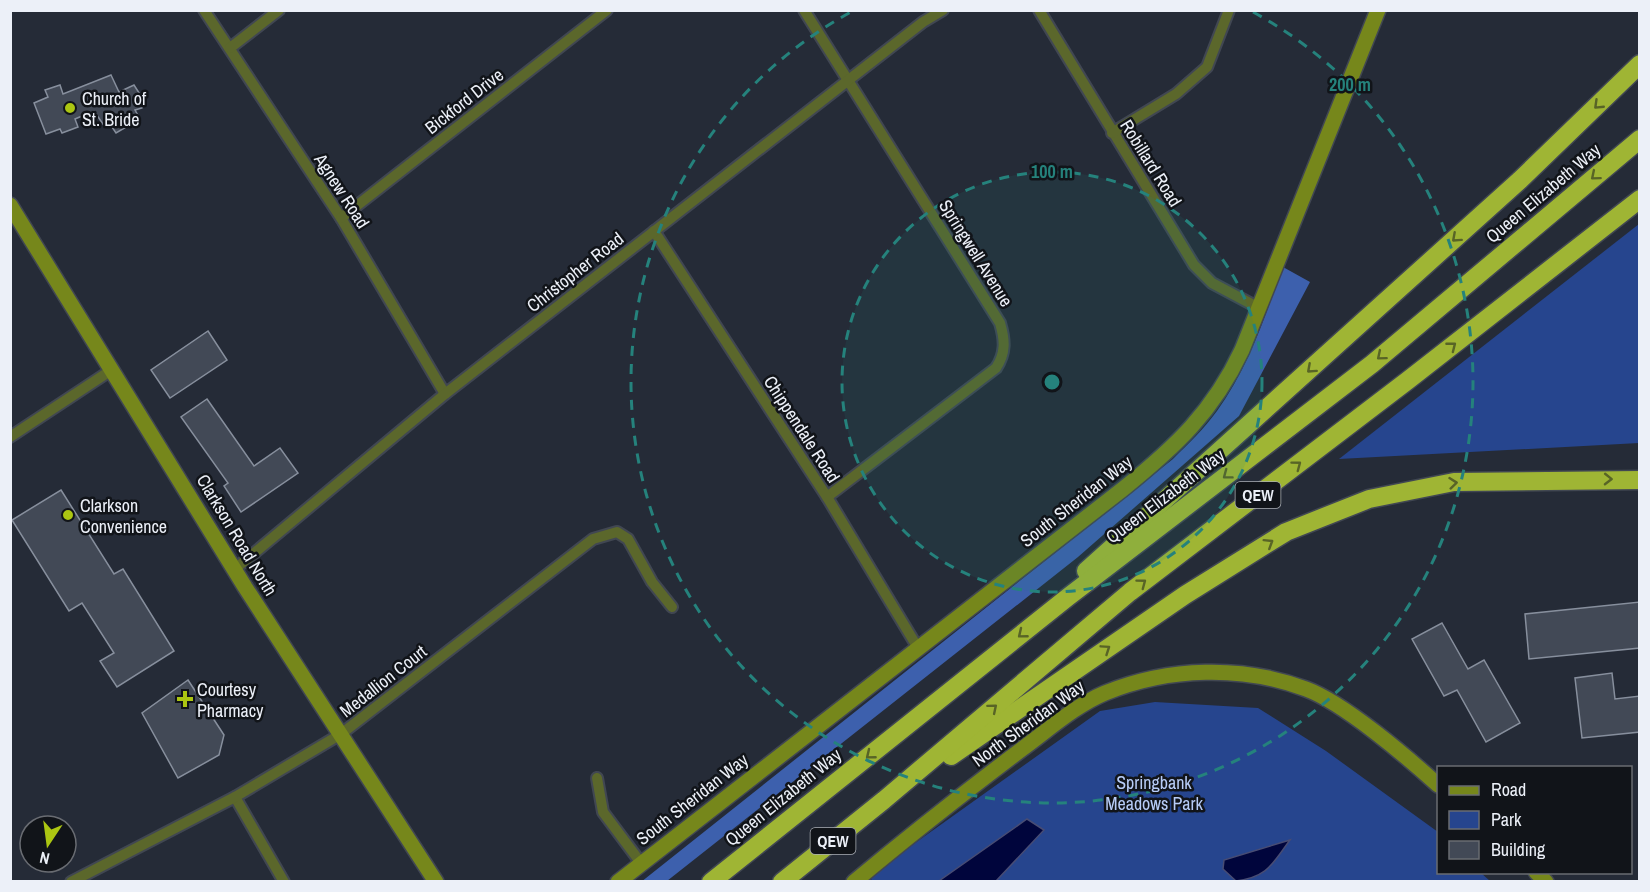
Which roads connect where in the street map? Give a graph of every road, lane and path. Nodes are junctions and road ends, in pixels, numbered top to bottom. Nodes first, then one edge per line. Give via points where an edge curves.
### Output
1 (204, 10) edge
2 (279, 10) edge
3 (607, 10) edge
4 (804, 10) edge
5 (943, 10) edge
6 (1039, 10) edge
7 (1229, 10) edge
8 (1378, 10) edge
9 (230, 48) junction
10 (1640, 64) edge
11 (850, 82) junction
12 (1112, 132) junction
13 (1640, 139) edge
14 (1640, 199) edge
15 (10, 205) edge
16 (341, 219) junction
17 (654, 231) junction
18 (1259, 308) junction
19 (113, 369) junction
20 (445, 394) junction
21 (10, 437) edge
22 (1640, 480) edge
23 (827, 497) junction
24 (235, 569) junction
25 (1068, 597) junction
26 (672, 607) dead end
27 (918, 648) junction
28 (341, 734) junction
29 (597, 778) dead end
30 (1437, 783) edge
31 (234, 797) junction
32 (884, 800) junction
33 (641, 863) junction
34 (71, 882) edge
35 (284, 882) edge
36 (436, 882) edge
37 (618, 882) edge
38 (711, 882) edge
39 (782, 882) edge
40 (854, 882) edge

1 - 9 street, Agnew Road
2 - 9 street
3 - 16 street, Bickford Drive
4 - 11 street, Springwell Avenue
5 - 11 street, Christopher Road
6 - 12 street, Robillard Road
7 - 12 street via 1207,67 1176,94
8 - 18 street, South Sheridan Way
9 - 16 street, Agnew Road
10 -> 25 highway via 1520,180 1088,568
11 - 17 street, Christopher Road
11 - 23 street, Springwell Avenue via 1000,323 1005,340 996,368
12 - 18 street, Robillard Road via 1194,265 1212,283
13 -> 25 highway, Queen Elizabeth Way / QEW via 1372,364
32 -> 14 highway, QEW via 1130,592
15 - 19 street, Clarkson Road North
16 - 20 street, Agnew Road
17 - 20 street, Christopher Road
17 - 23 street, Chippendale Road
18 - 27 street, South Sheridan Way via 1230,375 1186,435 1123,489
19 - 21 street
19 - 24 street, Clarkson Road North
20 - 24 street, Christopher Road
32 -> 22 highway via 1175,602 1286,532 1369,499 1454,482
23 - 27 street, Chippendale Road
24 - 28 street, Clarkson Road North
25 -> 38 highway, Queen Elizabeth Way / QEW
26 - 28 street, Medallion Court via 652,582 628,539 617,532 605,533
27 - 33 street, South Sheridan Way
28 - 31 street, Medallion Court
28 - 36 street, Clarkson Road North
29 - 33 street via 603,812
30 - 40 street, North Sheridan Way via 1336,704 1307,689 1240,673 1194,671 1104,693 1005,762
31 - 34 street, Medallion Court
31 - 35 street
32 - 39 highway, QEW
33 - 37 street, South Sheridan Way

